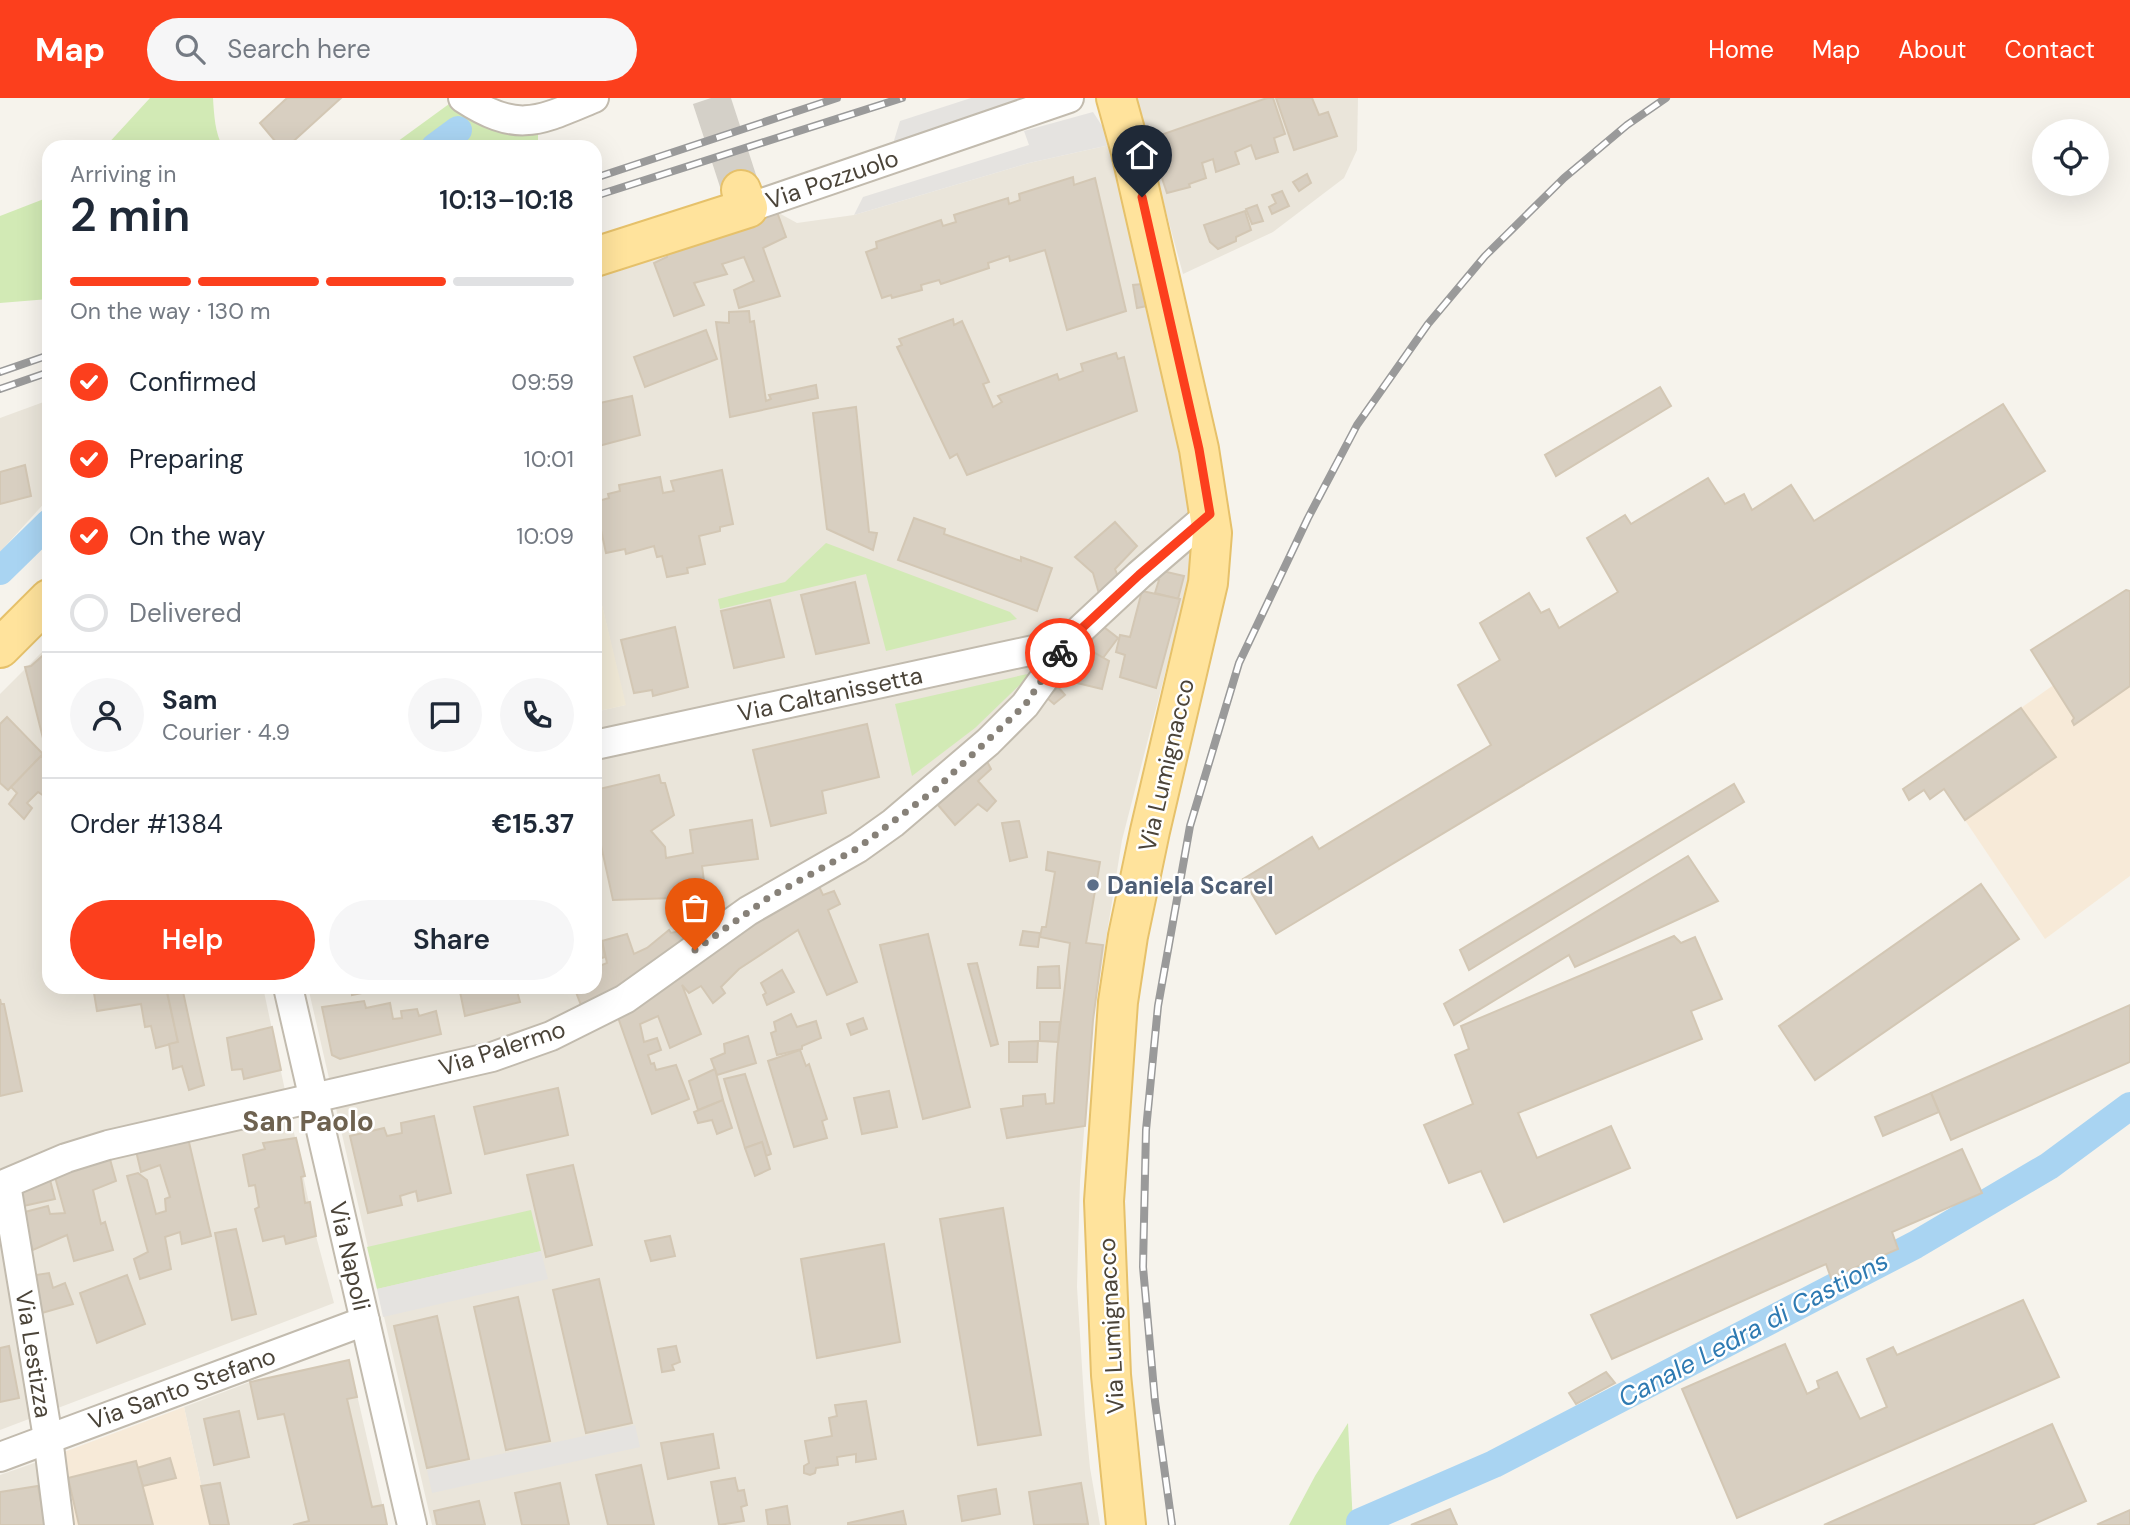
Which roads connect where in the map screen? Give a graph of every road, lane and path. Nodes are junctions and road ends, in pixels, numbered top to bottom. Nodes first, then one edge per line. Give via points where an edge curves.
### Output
1 (463, 98) edge
2 (594, 98) edge
3 (1069, 98) edge
4 (1116, 98) edge
5 (572, 104) edge
6 (745, 199) joint
7 (602, 254) edge
8 (1210, 514) junction
9 (42, 606) edge
10 (1066, 643) junction
11 (0, 648) edge
12 (602, 742) edge
13 (290, 994) edge
14 (314, 1099) junction
15 (3, 1185) edge
16 (365, 1321) junction
17 (48, 1438) junction
18 (0, 1457) edge
19 (59, 1525) edge
20 (412, 1525) edge
21 (1126, 1525) edge

1 - 5 street via 489,113 520,121 548,118
2 - 5 street
3 - 6 street, Via Pozzuolo
4 - 8 main road, Via Lumignacco via 1169,315
6 - 7 main road, Via Pozzuolo
8 - 10 street, Via Palermo
8 - 21 main road, Via Lumignacco via 1208,583 1150,831 1118,1002 1104,1201 1111,1375
9 - 11 main road
10 - 12 street, Via Caltanissetta
10 - 14 street, Via Palermo via 1025,705 936,789 858,848 758,904 625,999 551,1036 492,1057
13 - 14 street, Via Napoli
14 - 15 street, Via Palermo via 108,1145
14 - 16 street, Via Napoli
15 - 17 street, Via Lestizza
16 - 17 street, Via Santo Stefano
16 - 20 street, Via Napoli
17 - 18 street, Via Santo Stefano
17 - 19 street, Via Lestizza

